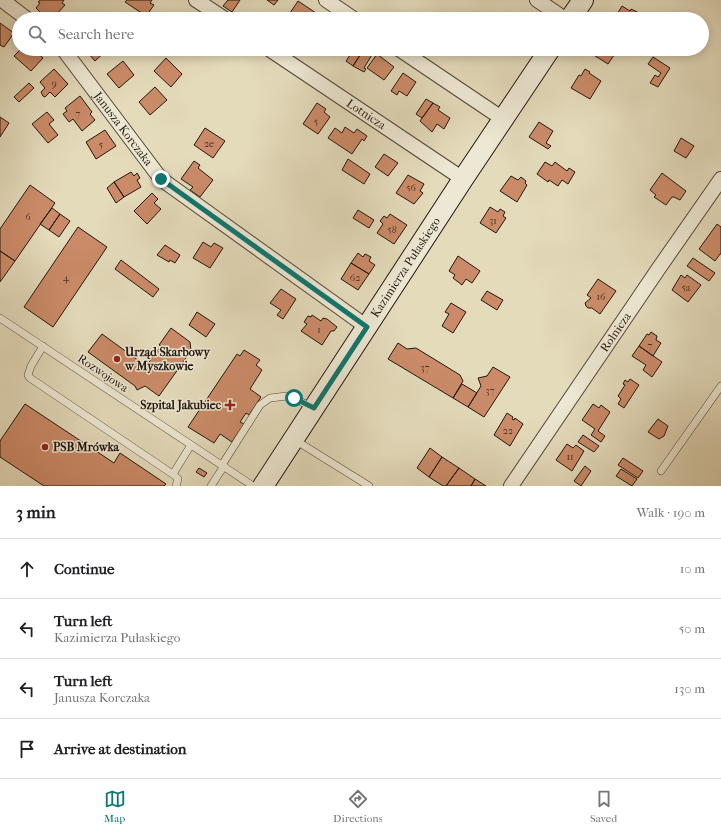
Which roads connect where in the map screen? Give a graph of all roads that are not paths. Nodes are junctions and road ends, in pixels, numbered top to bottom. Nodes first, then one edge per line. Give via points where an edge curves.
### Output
1 (2, 0) edge
2 (196, 0) edge
3 (326, 0) edge
4 (537, 0) edge
5 (584, 0) edge
6 (18, 12) edge
7 (214, 12) edge
8 (344, 12) edge
9 (555, 12) edge
10 (575, 12) edge
11 (68, 56) edge
12 (279, 56) edge
13 (409, 56) edge
14 (545, 56) edge
15 (503, 119) junction
16 (463, 179) junction
17 (721, 179) edge
18 (0, 318) edge
19 (367, 327) junction
20 (43, 346) junction
21 (721, 386) edge
22 (314, 408) junction
23 (293, 439) junction
24 (191, 445) junction
25 (223, 466) junction
26 (661, 471) dead end
27 (173, 474) junction
28 (176, 486) edge
29 (211, 486) edge
30 (253, 486) edge
31 (263, 486) edge
32 (369, 486) edge
33 (511, 486) edge

1 - 6 street
2 - 7 street
3 - 8 street
4 - 9 street
5 - 10 main road
11 - 19 street, Janusza Korczaka via 161,179
12 - 16 street, Lotnicza
13 - 15 street
14 - 15 main road, Kazimierza Pułaskiego
15 - 16 main road, Kazimierza Pułaskiego
16 - 19 main road, Kazimierza Pułaskiego
17 - 33 street, Rolnicza
18 - 20 lane, Rozwojowa
19 - 22 main road, Kazimierza Pułaskiego
20 - 24 lane, Rozwojowa
20 - 27 lane via 31,366 28,375 30,378
21 - 26 lane
22 - 23 main road, Kazimierza Pułaskiego
22 - 25 lane via 286,396 270,398 260,405
23 - 31 main road, Kazimierza Pułaskiego
23 - 32 lane
24 - 25 lane, Rozwojowa
24 - 27 lane
25 - 29 lane
25 - 30 lane, Rozwojowa
27 - 28 lane via 178,479

